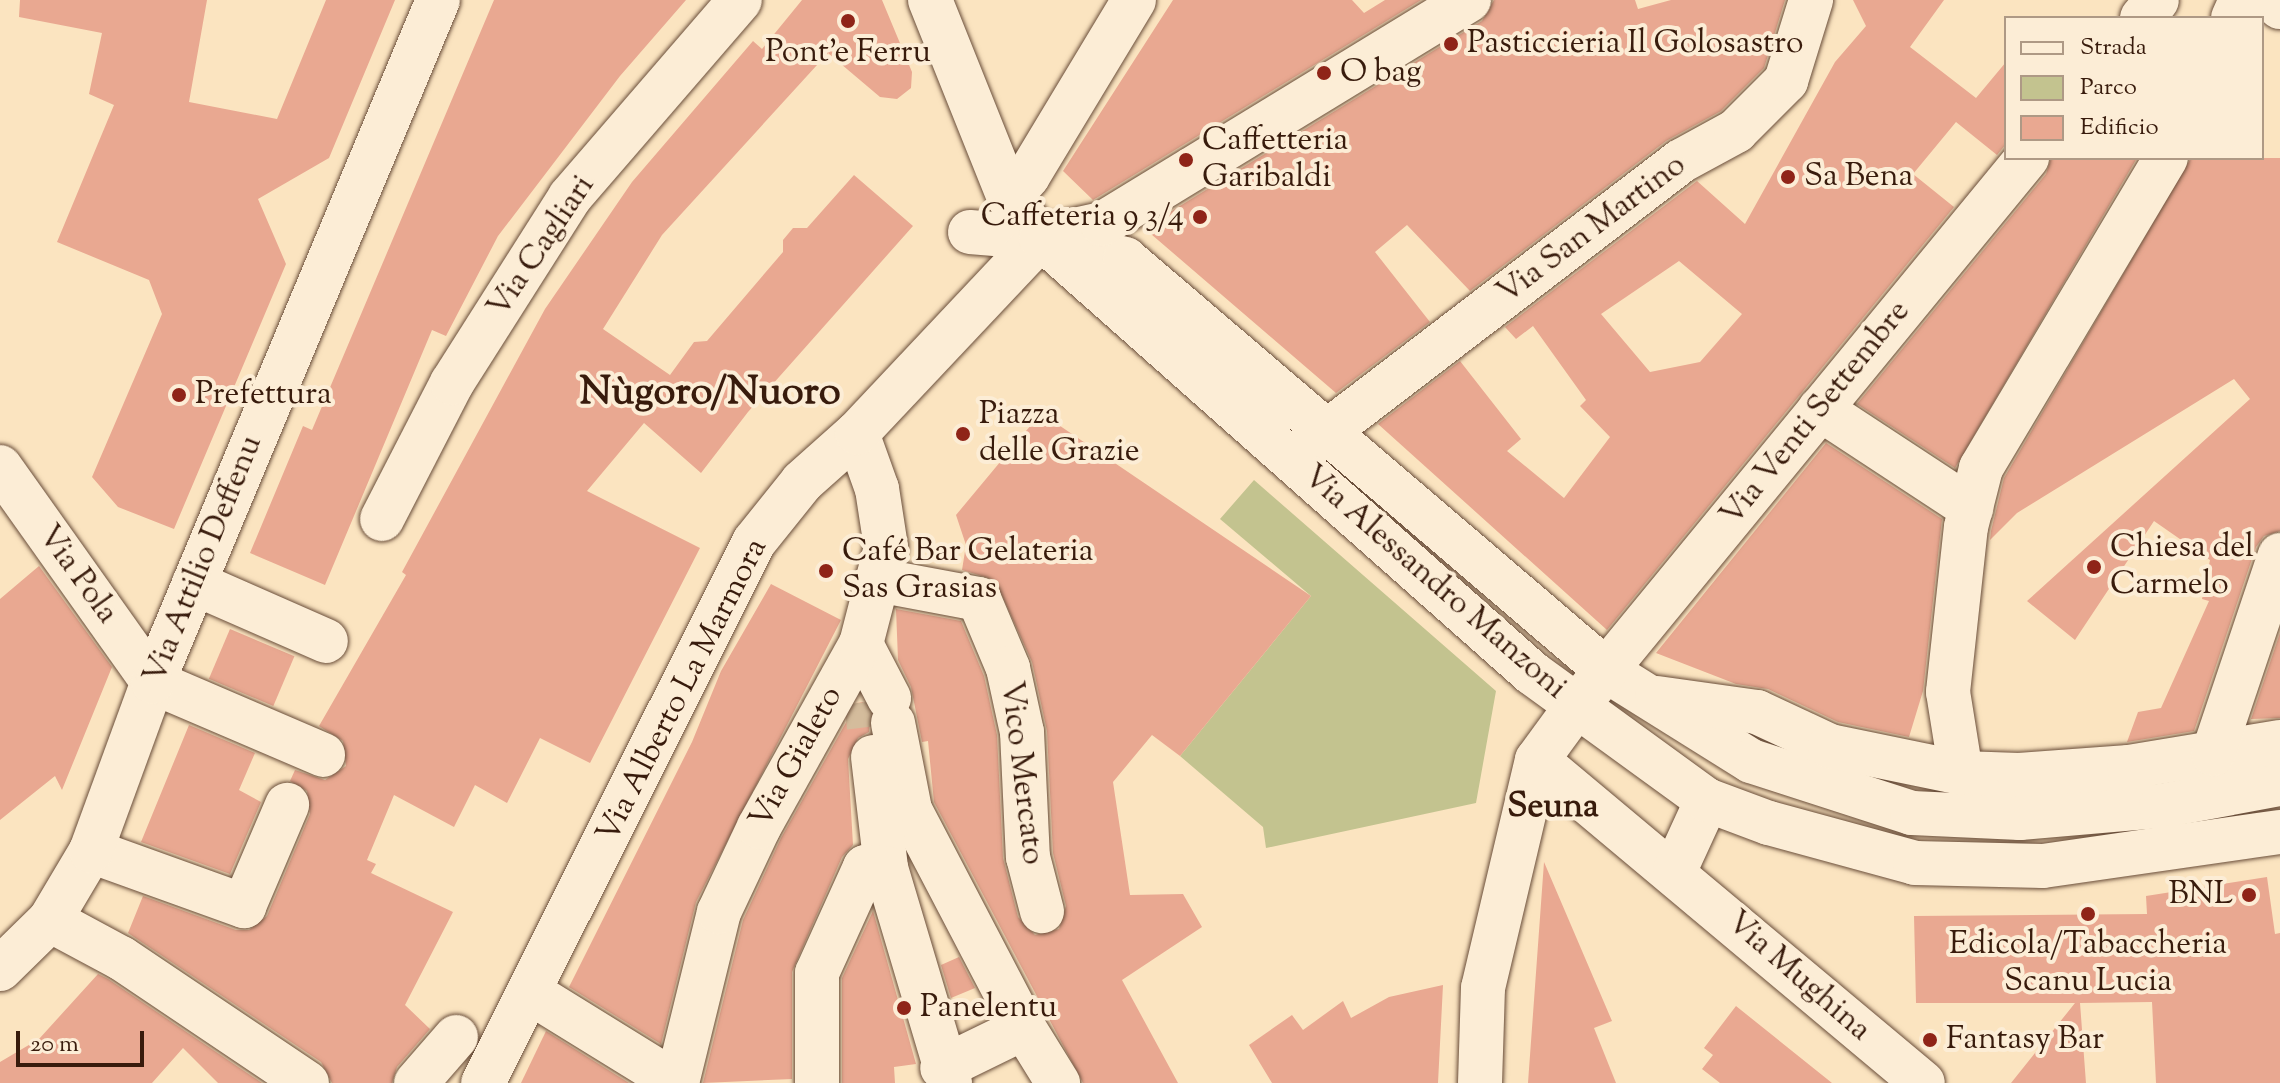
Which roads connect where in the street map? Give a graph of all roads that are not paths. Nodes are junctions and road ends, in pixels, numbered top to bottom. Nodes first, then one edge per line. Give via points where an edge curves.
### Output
1 (438, 0) edge
2 (930, 0) edge
3 (1134, 0) edge
4 (1469, 0) edge
5 (1811, 0) edge
6 (2157, 0) edge
7 (2273, 0) edge
8 (736, 1) edge
9 (2280, 7) edge
10 (2144, 16) edge
11 (2025, 160) edge
12 (2165, 160) edge
13 (1009, 198) junction
14 (970, 232) dead end
15 (1041, 238) junction
16 (1820, 409) junction
17 (1328, 430) junction
18 (857, 433) junction
19 (1292, 459) junction
20 (0, 467) edge
21 (1971, 508) junction
22 (382, 519) dead end
23 (2280, 555) edge
24 (877, 580) junction
25 (194, 583) junction
26 (326, 641) dead end
27 (861, 644) junction
28 (1607, 671) junction
29 (153, 682) junction
30 (1649, 697) junction
31 (1575, 708) junction
32 (879, 712) junction
33 (2280, 742) edge
34 (2213, 754) junction
35 (323, 755) dead end
36 (1537, 760) junction
37 (1961, 773) junction
38 (2280, 784) edge
39 (1707, 800) junction
40 (287, 805) dead end
41 (2280, 832) edge
42 (91, 851) junction
43 (886, 868) junction
44 (1675, 870) junction
45 (1042, 911) dead end
46 (50, 920) junction
47 (0, 969) edge
48 (531, 993) junction
49 (1024, 1028) junction
50 (456, 1037) dead end
51 (946, 1076) edge
52 (307, 1083) edge
53 (416, 1083) edge
54 (483, 1083) edge
55 (677, 1083) edge
56 (817, 1083) edge
57 (1058, 1083) edge
58 (1480, 1083) edge
59 (1923, 1083) edge

1 - 25 street, Via Attilio Deffenu
2 - 13 street
3 - 13 street via 1028,176
4 - 15 street via 1102,224
5 - 17 street, Via San Martino via 1786,81 1736,131 1681,161
6 - 10 street
7 - 9 street
8 - 22 street, Via Cagliari via 570,197 452,383
11 - 16 street, Via Venti Settembre
12 - 21 street via 1981,468
13 - 15 street
14 - 15 street
15 - 17 street, Via Alessandro Manzoni via 1125,259
15 - 18 street, Via Alberto La Marmora
15 - 19 street, Via Alessandro Manzoni
16 - 21 street
16 - 28 street, Via Venti Settembre
17 - 19 street, Via Alessandro Manzoni
17 - 28 street, Via Alessandro Manzoni
18 - 24 street, Via Gialeto via 877,489 886,547
18 - 48 street, Via Alberto La Marmora via 802,482 754,542
19 - 31 street, Via Alessandro Manzoni
20 - 29 street, Via Pola
21 - 37 street via 1948,692
23 - 34 street
24 - 27 street, Via Gialeto
24 - 45 street, Vico Mercato via 979,599 1008,668 1022,732 1028,857
25 - 26 street
25 - 29 street, Via Attilio Deffenu
27 - 32 street
27 - 55 street, Via Gialeto via 759,827 719,912
28 - 30 street, Via Alessandro Manzoni
28 - 31 street, Via Alessandro Manzoni
29 - 35 street
29 - 42 street, Via Attilio Deffenu
30 - 37 street, Via Alessandro Manzoni via 1695,699 1757,712 1830,746
30 - 38 street, Via Alessandro Manzoni via 1751,761 1912,813 2020,818 2161,806
31 - 36 street
31 - 39 street, Via Alessandro Manzoni
32 - 43 street
32 - 49 street via 910,810
33 - 34 street, Via Alessandro Manzoni
34 - 37 street, Via Alessandro Manzoni via 2019,775
36 - 44 street, Via Mughina
36 - 58 street via 1483,988
39 - 41 street, Via Alessandro Manzoni via 1769,823 1915,863 2043,866
39 - 44 street
40 - 42 street via 244,906
42 - 46 street, Via Attilio Deffenu
43 - 51 street
43 - 56 street via 865,867 817,973
44 - 59 street, Via Mughina
46 - 47 street, Via Attilio Deffenu
46 - 52 street via 121,958
48 - 54 street, Via Alberto La Marmora
48 - 55 street
49 - 51 street
49 - 57 street
50 - 53 street

